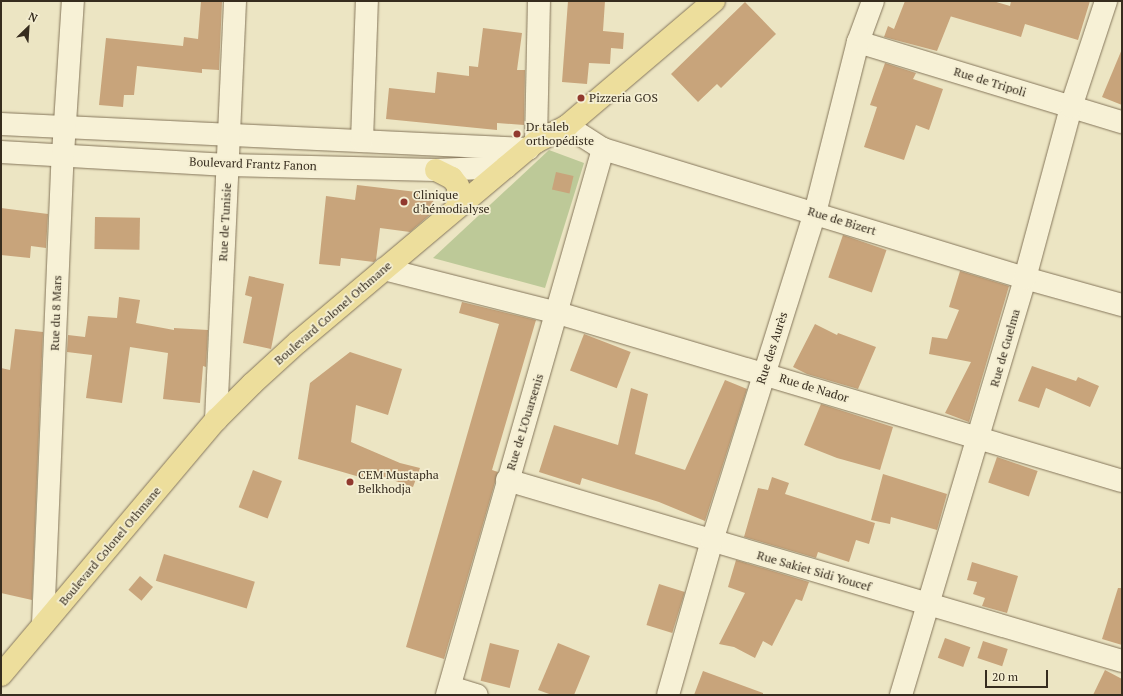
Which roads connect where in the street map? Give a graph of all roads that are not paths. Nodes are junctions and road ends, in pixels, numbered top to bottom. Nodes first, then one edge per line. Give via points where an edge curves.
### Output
1 (73, 1) edge
2 (235, 1) edge
3 (366, 1) edge
4 (539, 1) edge
5 (714, 1) edge
6 (873, 1) edge
7 (1106, 1) edge
8 (858, 42) junction
9 (1071, 107) junction
10 (1122, 122) edge
11 (1, 124) edge
12 (65, 126) junction
13 (567, 126) junction
14 (230, 136) junction
15 (362, 141) junction
16 (532, 146) junction
17 (603, 149) junction
18 (1, 152) edge
19 (63, 154) junction
20 (228, 165) junction
21 (506, 167) junction
22 (436, 170) junction
23 (458, 207) junction
24 (815, 213) junction
25 (384, 269) junction
26 (1025, 278) junction
27 (1122, 305) edge
28 (558, 313) junction
29 (764, 373) junction
30 (216, 420) junction
31 (979, 437) junction
32 (507, 480) junction
33 (1122, 481) edge
34 (712, 541) junction
35 (929, 605) junction
36 (44, 624) junction
37 (1122, 661) edge
38 (1, 675) edge
39 (448, 691) edge
40 (477, 695) edge
41 (668, 695) edge
42 (901, 695) edge

1 - 12 street, Rue du 8 Mars
2 - 14 street, Rue de Tunisie
3 - 15 street
4 - 16 street
5 - 13 main road, Boulevard Colonel Othmane
6 - 8 street, Rue des Aurès
7 - 9 street, Rue de Guelma
8 - 9 street, Rue de Tripoli
8 - 24 street, Rue des Aurès
9 - 10 street, Rue de Tripoli
9 - 26 street, Rue de Guelma
11 - 12 street
12 - 14 street
12 - 19 street, Rue du 8 Mars
13 - 16 main road, Boulevard Colonel Othmane
13 - 17 street, Rue de Bizert
14 - 15 street
14 - 20 street, Rue de Tunisie
15 - 16 street
16 - 21 main road, Boulevard Colonel Othmane
17 - 24 street, Rue de Bizert
17 - 28 street, Rue de L'Ouarsenis
18 - 19 street, Boulevard Frantz Fanon
19 - 20 street, Boulevard Frantz Fanon
19 - 36 street, Rue du 8 Mars
20 - 22 street, Boulevard Frantz Fanon
20 - 30 street, Rue de Tunisie
21 - 22 street, Boulevard Frantz Fanon
21 - 23 main road, Boulevard Colonel Othmane
22 - 23 main road via 452,178 458,186
23 - 25 main road, Boulevard Colonel Othmane
24 - 26 street, Rue de Bizert
24 - 29 street, Rue des Aurès
25 - 28 street, Rue de Nador
25 - 30 main road, Boulevard Colonel Othmane via 298,342
26 - 27 street, Rue de Bizert
26 - 31 street, Rue de Guelma
28 - 29 street, Rue de Nador
28 - 32 street, Rue de L'Ouarsenis
29 - 31 street, Rue de Nador
29 - 34 street, Rue des Aurès
30 - 36 main road, Boulevard Colonel Othmane
31 - 33 street, Rue de Nador
31 - 35 street, Rue de Guelma
32 - 34 street, Rue Sakiet Sidi Youcef
32 - 39 street, Rue de L'Ouarsenis
34 - 35 street, Rue Sakiet Sidi Youcef
34 - 41 street, Rue des Aurès
35 - 37 street, Rue Sakiet Sidi Youcef
35 - 42 street, Rue de Guelma
36 - 38 main road, Boulevard Colonel Othmane
39 - 40 street

